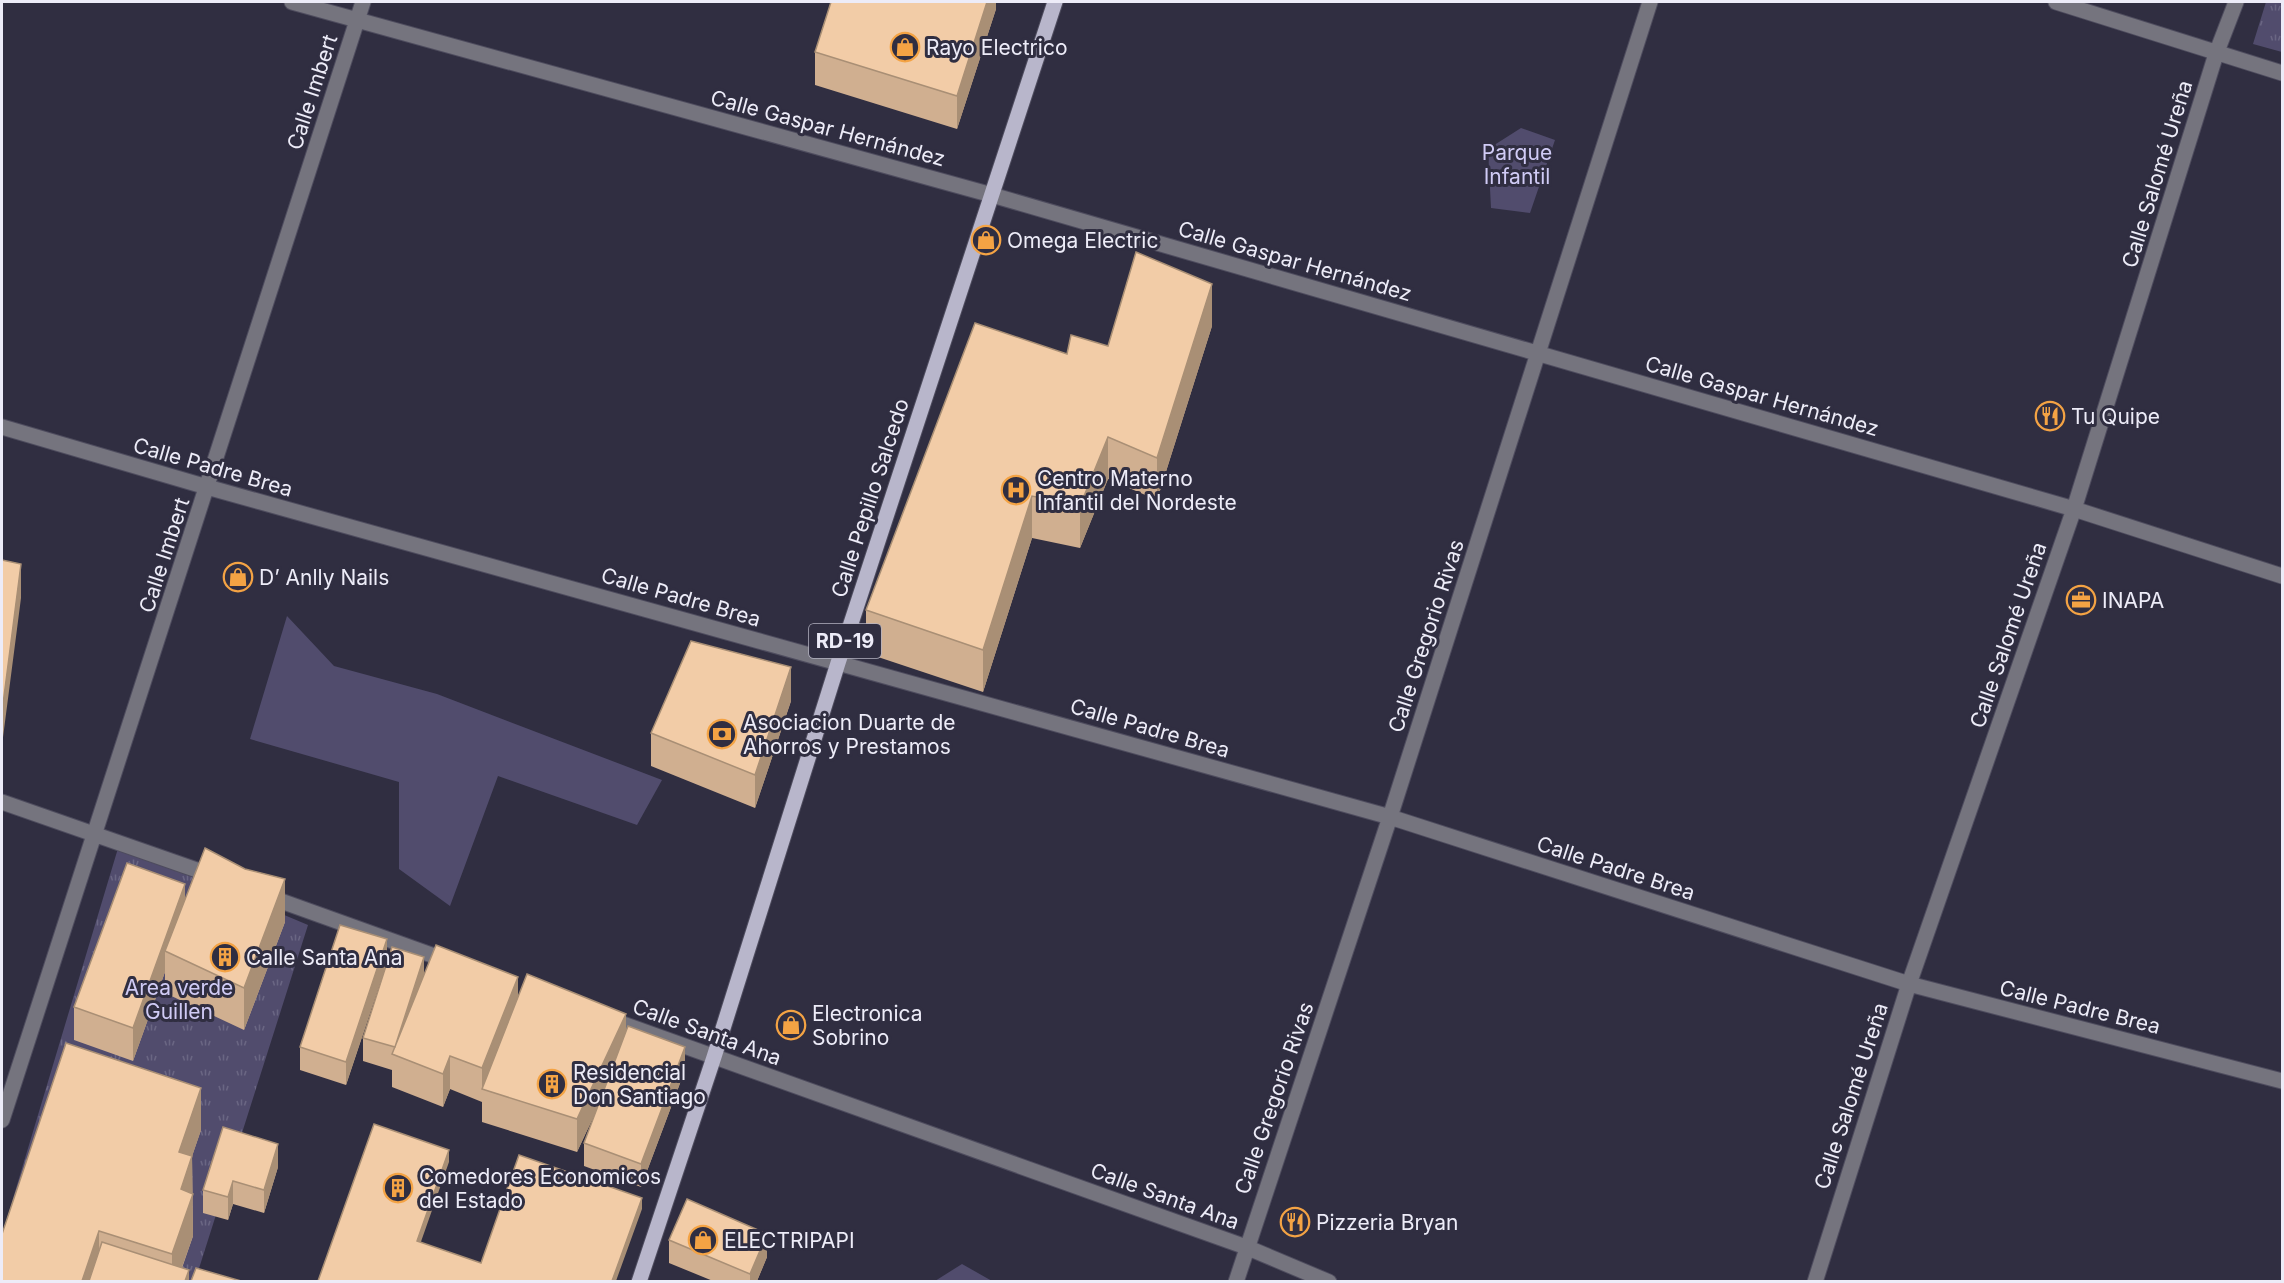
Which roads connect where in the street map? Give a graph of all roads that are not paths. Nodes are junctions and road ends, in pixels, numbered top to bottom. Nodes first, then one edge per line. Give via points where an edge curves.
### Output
1 (292, 2) edge
2 (363, 2) edge
3 (1055, 2) edge
4 (1650, 2) edge
5 (2056, 2) edge
6 (2236, 2) edge
7 (357, 20) junction
8 (2216, 54) junction
9 (2283, 73) edge
10 (993, 195) junction
11 (1538, 353) junction
12 (2, 427) edge
13 (207, 487) junction
14 (2074, 509) junction
15 (2283, 576) edge
16 (838, 663) junction
17 (2, 802) edge
18 (1390, 817) junction
19 (96, 834) junction
20 (230, 882) edge
21 (253, 890) edge
22 (467, 968) edge
23 (1909, 984) junction
24 (590, 1012) edge
25 (714, 1057) junction
26 (2283, 1081) edge
27 (2, 1120) edge
28 (1246, 1247) junction
29 (639, 1281) edge
30 (1236, 1281) edge
31 (1329, 1281) edge
32 (1815, 1281) edge

1 - 7 street, Calle Gaspar Hernández
2 - 7 street, Calle Imbert
3 - 10 main road, Calle Pepillo Salcedo / RD-19
4 - 11 street, Calle Gregorio Rivas
5 - 8 street
6 - 8 street, Calle Salomé Ureña
7 - 10 street, Calle Gaspar Hernández
7 - 13 street, Calle Imbert
8 - 9 street
8 - 14 street, Calle Salomé Ureña
10 - 11 street, Calle Gaspar Hernández
10 - 16 main road, Calle Pepillo Salcedo / RD-19
11 - 14 street, Calle Gaspar Hernández
11 - 18 street, Calle Gregorio Rivas
12 - 13 street, Calle Padre Brea
13 - 16 street, Calle Padre Brea
13 - 19 street, Calle Imbert
14 - 15 street, Calle Gaspar Hernández
14 - 23 street, Calle Salomé Ureña
16 - 18 street, Calle Padre Brea
16 - 25 main road, Calle Pepillo Salcedo / RD-19
17 - 19 street
18 - 23 street, Calle Padre Brea
18 - 28 street, Calle Gregorio Rivas
19 - 20 street
19 - 27 street, Calle Imbert
21 - 22 street
23 - 26 street, Calle Padre Brea
23 - 32 street, Calle Salomé Ureña
24 - 25 street, Calle Santa Ana
25 - 28 street, Calle Santa Ana
25 - 29 main road, Calle Pepillo Salcedo / RD-19
28 - 30 street, Calle Gregorio Rivas
28 - 31 street, Calle Santa Ana

